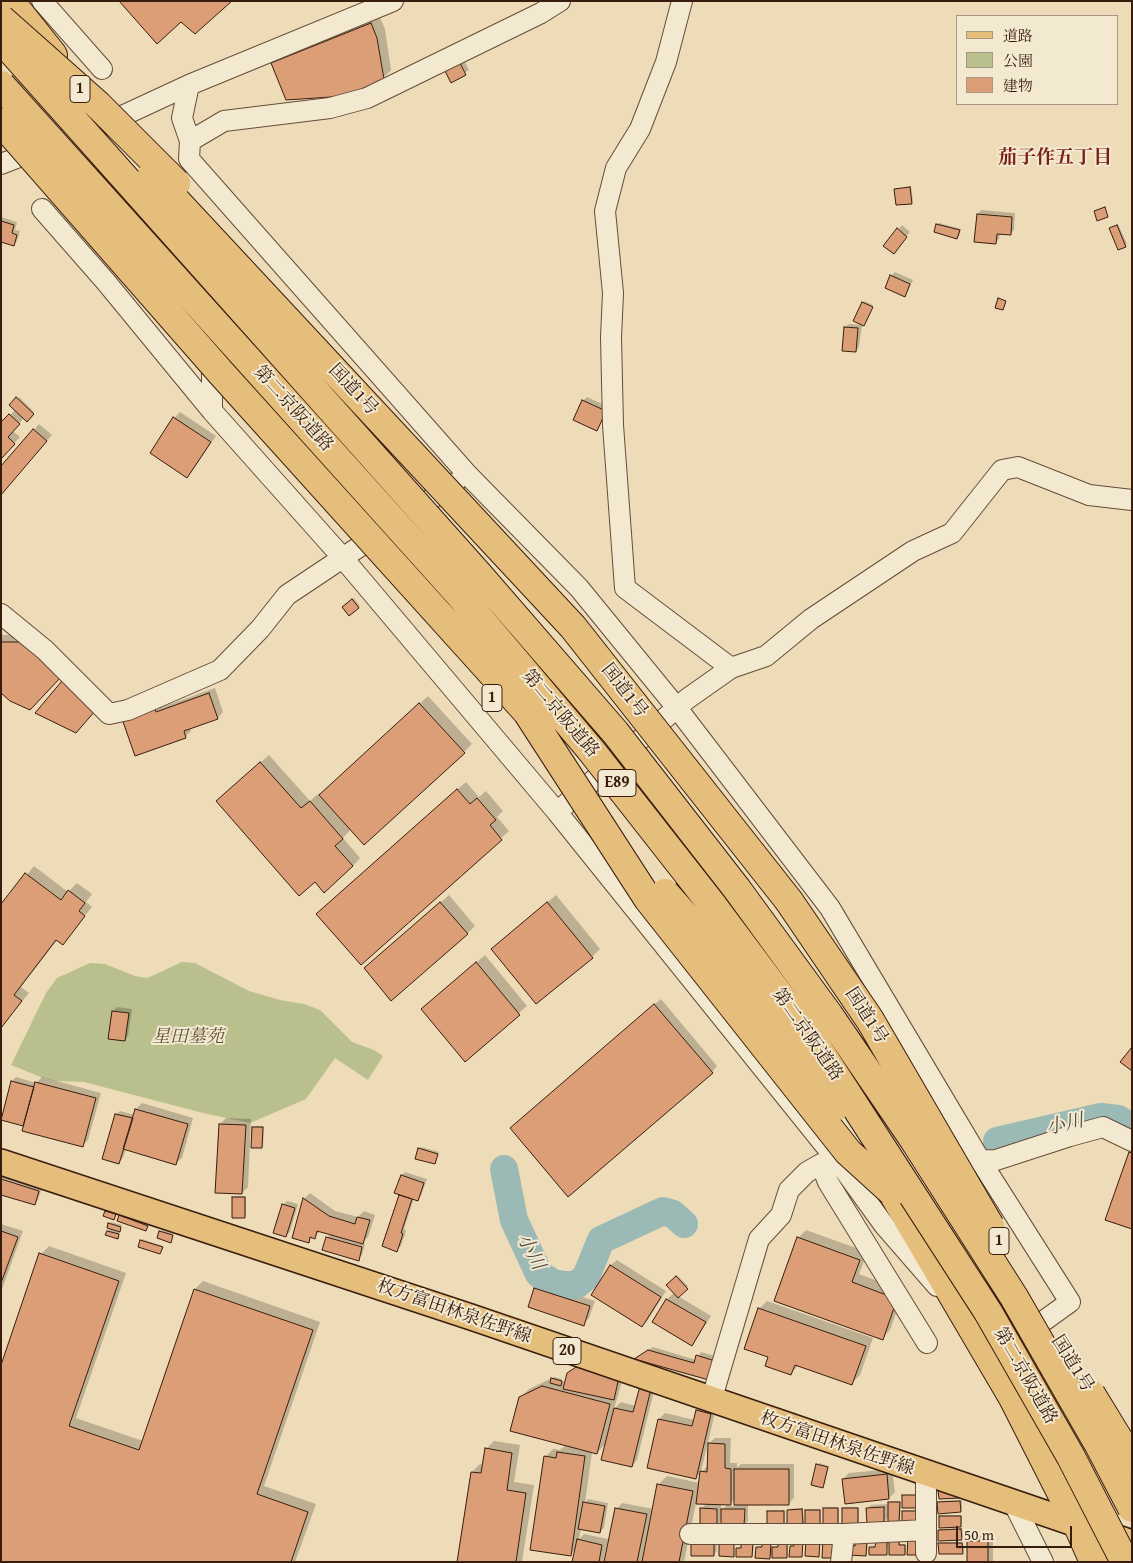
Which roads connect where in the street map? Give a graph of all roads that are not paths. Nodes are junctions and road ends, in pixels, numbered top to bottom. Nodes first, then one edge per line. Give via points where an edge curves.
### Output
1 (10, 1) edge
2 (42, 1) edge
3 (393, 1) edge
4 (560, 1) edge
5 (682, 1) edge
6 (1, 19) edge
7 (1, 39) edge
8 (102, 69) dead end
9 (1, 85) edge
10 (189, 85) junction
11 (1, 114) edge
12 (1, 122) edge
13 (107, 123) junction
14 (190, 141) junction
15 (36, 152) junction
16 (1, 164) edge
17 (42, 209) dead end
18 (212, 374) junction
19 (212, 411) junction
20 (468, 475) junction
21 (1132, 500) edge
22 (342, 557) junction
23 (1, 614) edge
24 (731, 668) junction
25 (677, 708) junction
26 (557, 812) junction
27 (870, 1020) junction
28 (1132, 1141) edge
29 (980, 1160) junction
30 (1, 1162) edge
31 (830, 1164) junction
32 (892, 1192) junction
33 (964, 1317) junction
34 (1045, 1320) junction
35 (927, 1343) dead end
36 (711, 1401) junction
37 (1132, 1461) edge
38 (926, 1474) junction
39 (1014, 1504) junction
40 (1132, 1508) edge
41 (1078, 1526) junction
42 (926, 1530) junction
43 (690, 1534) dead end
44 (844, 1534) junction
45 (1132, 1543) edge
46 (926, 1552) dead end
47 (841, 1562) edge
48 (1042, 1562) edge
49 (1094, 1562) edge
50 (1125, 1562) edge

1 - 13 highway, 国道1号 / 1
2 - 8 street
3 - 10 street
4 - 14 street via 367,98 330,108 224,121
5 - 24 street via 666,62 640,129 616,168 605,211 613,293 613,425 626,588
6 - 27 highway, bridge via 98,105 269,274 555,582 719,781 844,961
7 - 40 highway, 第二京阪道路 / E89, bridge via 615,732 737,890 829,1015 1014,1296
9 - 50 highway, 第二京阪道路 / E89, bridge via 458,593 590,749 714,907 808,1033 983,1304 1071,1457
10 - 13 street
10 - 14 street via 182,118
11 - 15 highway, 1
12 - 32 highway, bridge via 222,374 527,712 648,899 848,1152
13 - 15 street
13 - 27 highway, 国道1号 / 1, bridge via 573,627 789,901
14 - 20 street via 189,159
15 - 16 street
15 - 18 highway, 1, bridge
17 - 19 street
18 - 19 street
18 - 32 highway, 1, bridge via 410,606 736,973 826,1093
19 - 22 street
20 - 22 street
20 - 25 street via 579,588
21 - 24 street via 1089,495 1018,467 1002,470 952,533 913,551 811,619 766,656
22 - 23 street via 287,595 260,629 220,670 128,710 109,714 45,650
22 - 26 street
24 - 25 street
25 - 26 street
25 - 29 street via 830,908
26 - 31 street
27 - 34 highway, 国道1号 / 1, bridge
28 - 29 street via 1103,1127 996,1160
29 - 31 street via 869,1167
29 - 34 street via 1070,1302
30 - 36 main road, 枚方富田林泉佐野線 / 20 via 471,1317
31 - 33 street
31 - 35 street via 828,1182
31 - 36 street via 807,1172 789,1190 781,1215 758,1239
32 - 33 highway, 1
33 - 41 highway, 1 via 1013,1398
34 - 37 highway, 国道1号 / 1, bridge
36 - 38 main road, 枚方富田林泉佐野線 / 20
38 - 39 main road, 枚方富田林泉佐野線 / 20
38 - 42 street
39 - 41 main road, 枚方富田林泉佐野線 / 20
39 - 48 street
41 - 45 main road, 枚方富田林泉佐野線 / 20
41 - 49 highway, 1
42 - 44 street
42 - 46 street
43 - 44 street
44 - 47 street

